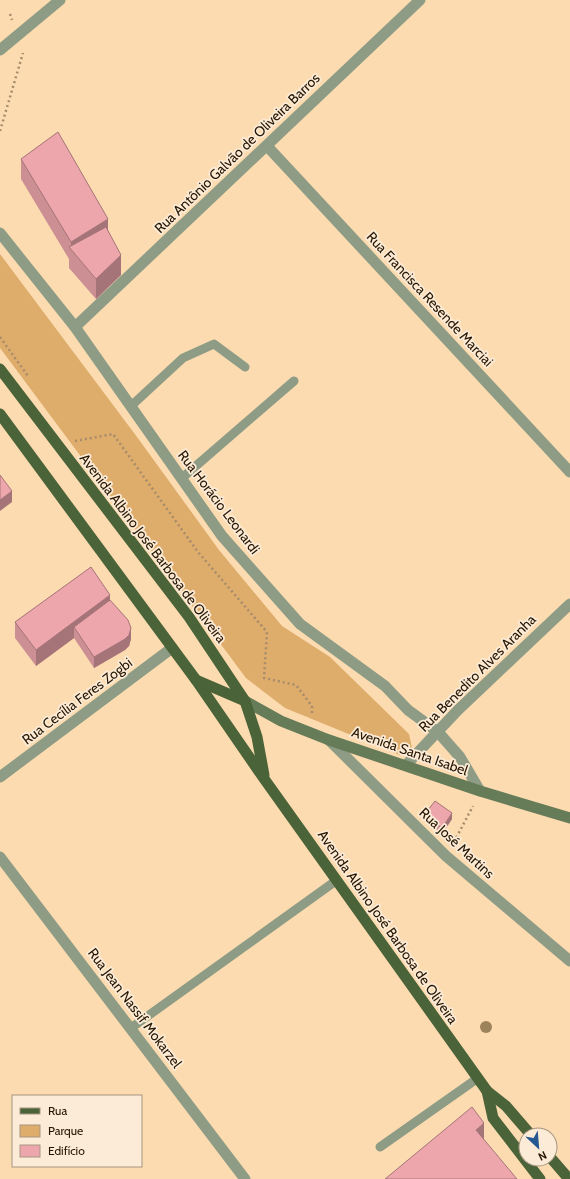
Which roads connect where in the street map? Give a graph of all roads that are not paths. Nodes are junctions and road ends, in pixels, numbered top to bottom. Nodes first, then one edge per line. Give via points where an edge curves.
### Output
1 (60, 0) edge
2 (420, 0) edge
3 (0, 50) edge
4 (267, 146) junction
5 (0, 233) edge
6 (75, 328) junction
7 (245, 367) dead end
8 (0, 369) edge
9 (294, 382) dead end
10 (131, 406) junction
11 (2, 420) edge
12 (570, 472) edge
13 (182, 478) junction
14 (570, 604) edge
15 (172, 648) junction
16 (196, 680) junction
17 (245, 701) junction
18 (438, 732) junction
19 (329, 740) junction
20 (406, 765) junction
21 (0, 777) edge
22 (265, 780) junction
23 (480, 791) junction
24 (570, 818) edge
25 (0, 857) edge
26 (337, 880) junction
27 (570, 961) edge
28 (131, 1028) junction
29 (478, 1078) junction
30 (487, 1092) junction
31 (524, 1127) edge
32 (380, 1147) dead end
33 (558, 1166) edge
34 (245, 1179) edge
35 (540, 1179) edge
36 (569, 1179) edge

1 - 3 street
2 - 4 street, Rua Antônio Galvão de Oliveira Barros
4 - 6 street, Rua Antônio Galvão de Oliveira Barros
4 - 12 street, Rua Francisca Resende Marciai
5 - 6 street, Rua Horácio Leonardi
6 - 10 street, Rua Horácio Leonardi
7 - 10 lane via 214,344 183,358
8 - 17 main road, Avenida Albino José Barbosa de Oliveira via 190,617
9 - 13 lane
10 - 13 street, Rua Horácio Leonardi
11 - 15 main road, Avenida Albino José Barbosa de Oliveira
13 - 18 street, Rua Horácio Leonardi via 222,536 300,624 385,686 408,710
14 - 18 street, Rua Benedito Alves Aranha
15 - 16 main road, Avenida Albino José Barbosa de Oliveira
15 - 21 street, Rua Cecília Feres Zogbi
16 - 17 main road
16 - 22 main road, Avenida Albino José Barbosa de Oliveira
17 - 19 main road, Avenida Santa Isabel via 281,720
17 - 22 main road, Avenida Albino José Barbosa de Oliveira via 257,737
18 - 20 street, Rua Benedito Alves Aranha
18 - 23 street, Rua Horácio Leonardi via 460,757
19 - 20 main road, Avenida Santa Isabel
19 - 27 street, Rua José Martins via 446,856
20 - 23 main road, Avenida Santa Isabel
22 - 26 main road, Avenida Albino José Barbosa de Oliveira
23 - 24 main road, Avenida Santa Isabel
25 - 28 street, Rua Jean Nassif Mokarzel
26 - 28 lane
26 - 29 main road, Avenida Albino José Barbosa de Oliveira
28 - 34 street, Rua Jean Nassif Mokarzel
29 - 30 main road, Avenida Albino José Barbosa de Oliveira
29 - 32 lane
30 - 31 main road, Avenida Albino José Barbosa de Oliveira via 506,1106
30 - 35 main road, Avenida Albino José Barbosa de Oliveira via 493,1118
33 - 36 main road

